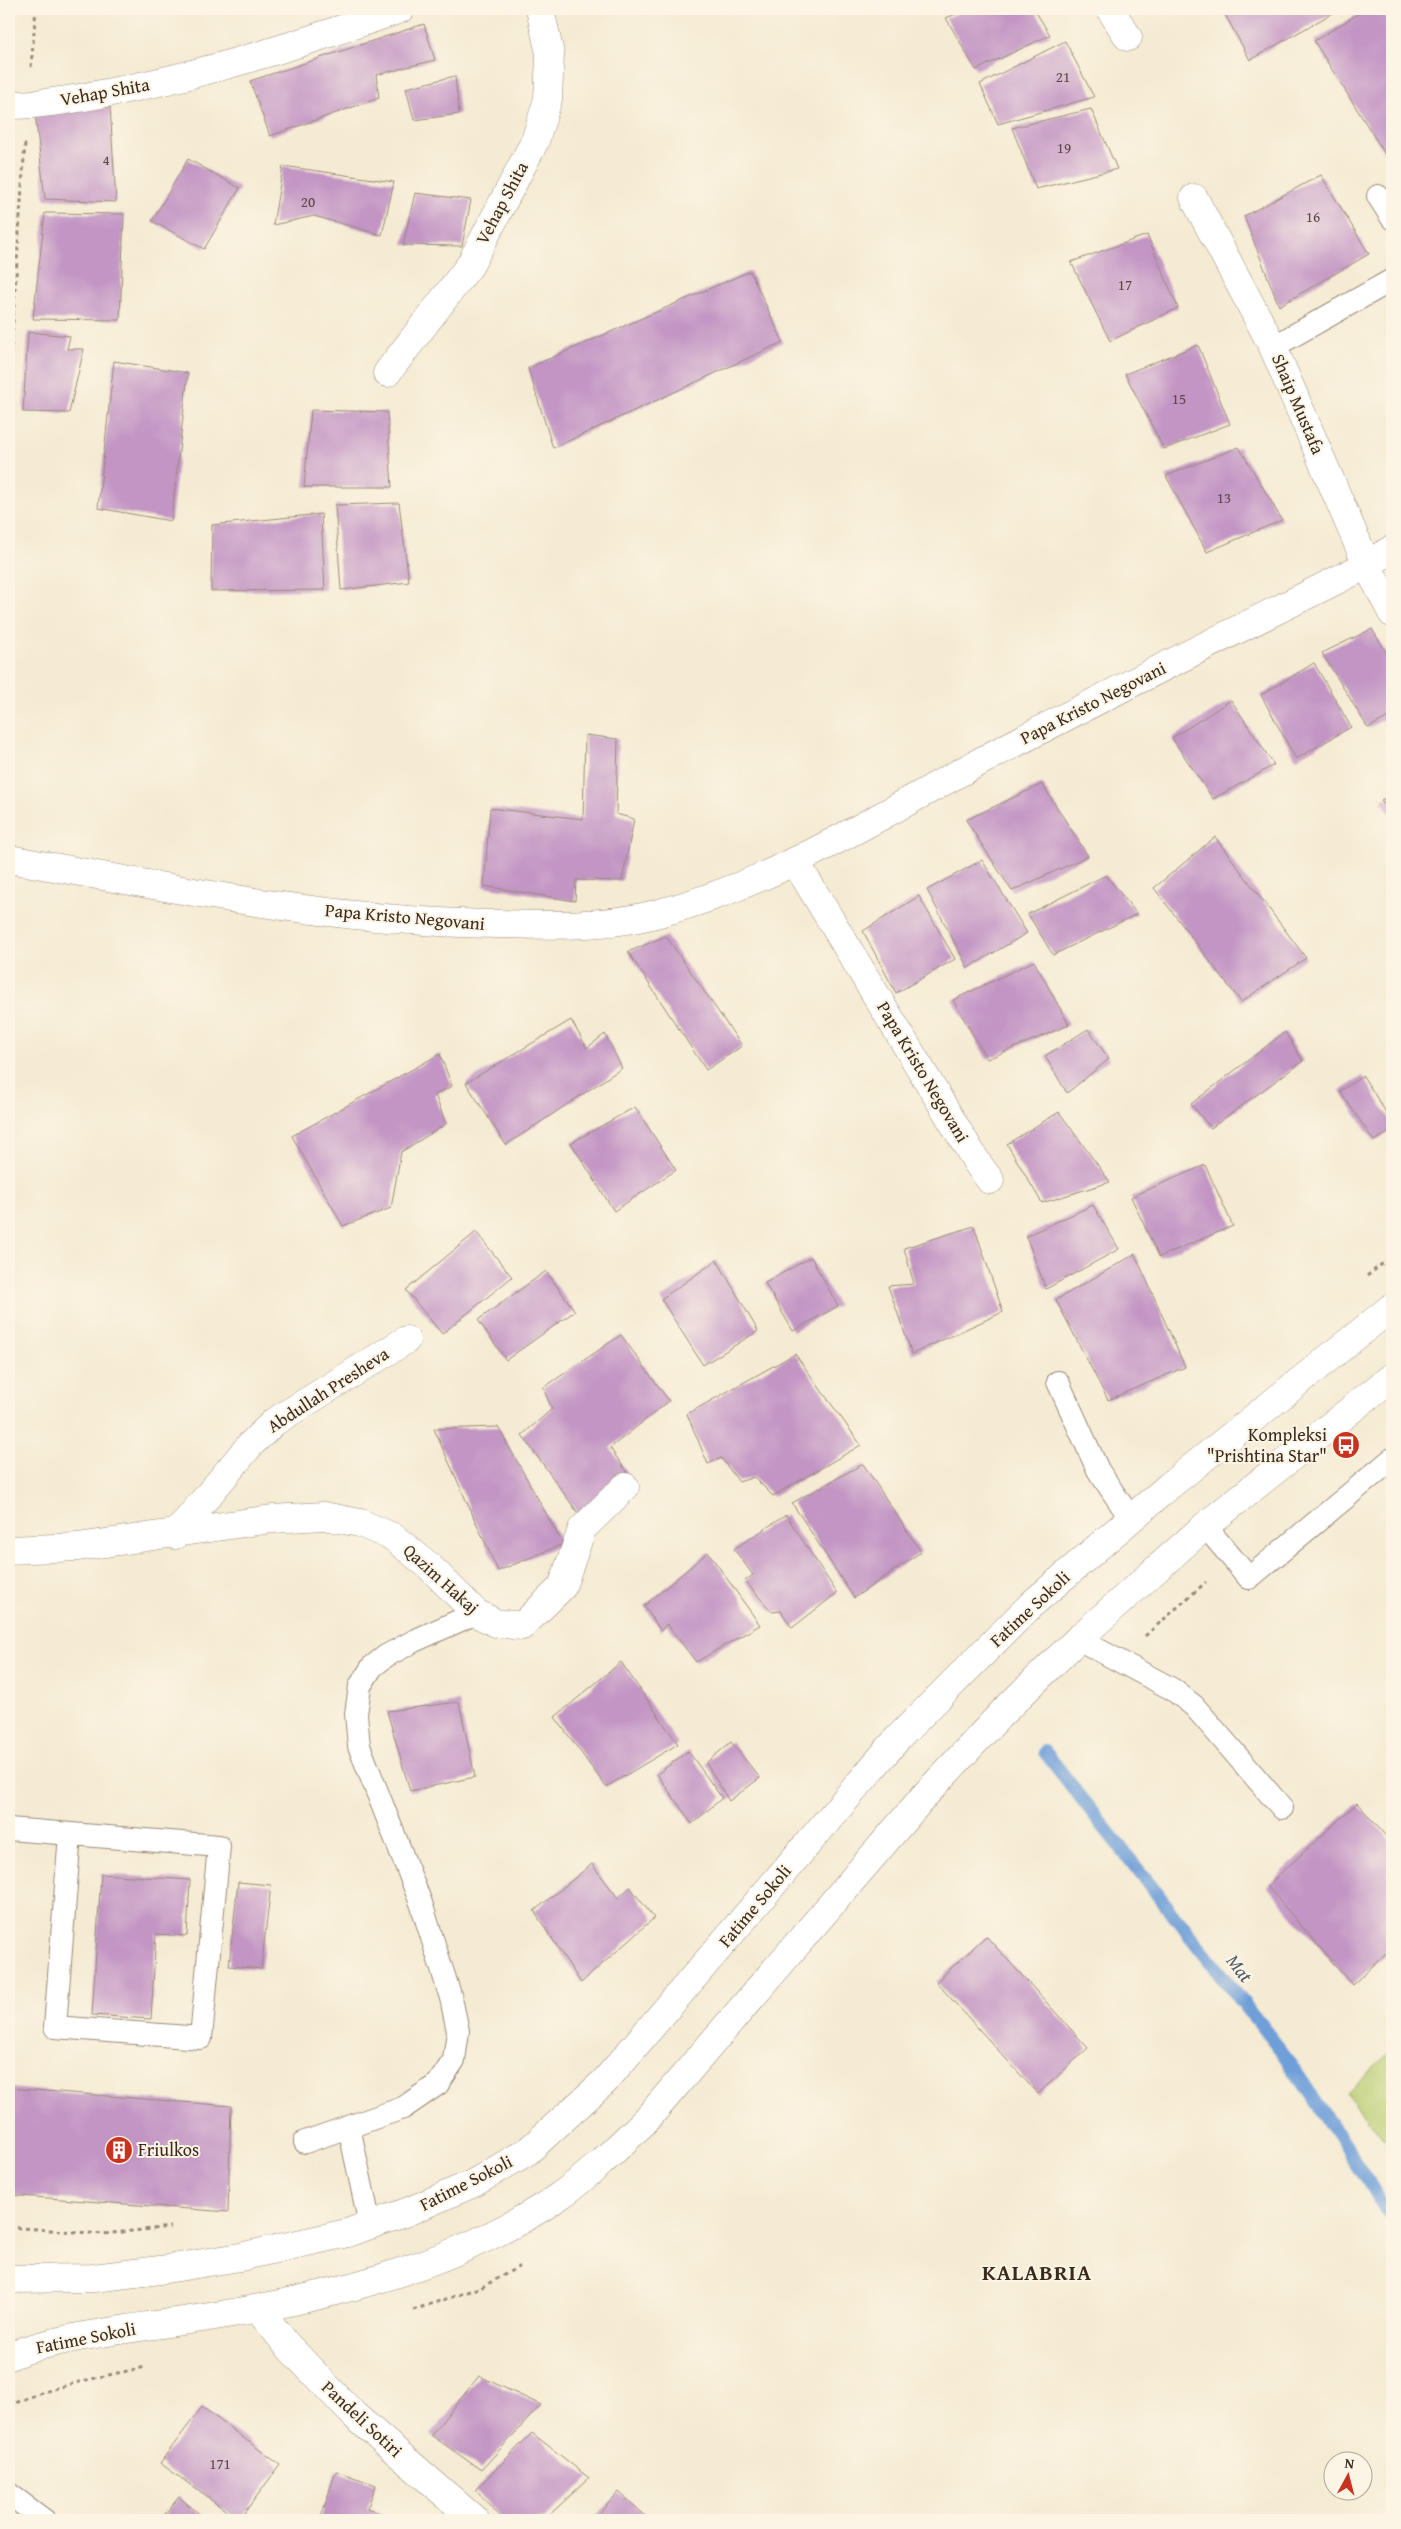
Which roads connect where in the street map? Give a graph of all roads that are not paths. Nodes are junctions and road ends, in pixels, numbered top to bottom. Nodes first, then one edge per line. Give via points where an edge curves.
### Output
1 (400, 9) edge
2 (540, 9) edge
3 (1110, 9) edge
4 (1128, 37) dead end
5 (18, 105) edge
6 (1378, 196) dead end
7 (1194, 198) dead end
8 (1392, 218) edge
9 (1392, 280) edge
10 (1273, 347) junction
11 (387, 373) dead end
12 (1392, 549) edge
13 (1366, 565) junction
14 (1392, 614) edge
15 (9, 859) edge
16 (795, 861) junction
17 (990, 1180) dead end
18 (1392, 1307) edge
19 (406, 1340) dead end
20 (1392, 1377) edge
21 (1058, 1382) dead end
22 (1392, 1459) edge
23 (625, 1487) dead end
24 (1131, 1518) junction
25 (1205, 1526) junction
26 (175, 1535) junction
27 (9, 1550) edge
28 (476, 1613) junction
29 (1078, 1640) junction
30 (1282, 1808) dead end
31 (9, 1829) edge
32 (70, 1834) junction
33 (349, 2127) junction
34 (305, 2142) dead end
35 (370, 2225) junction
36 (9, 2278) edge
37 (258, 2309) junction
38 (9, 2356) edge
39 (9, 2494) edge
40 (44, 2520) edge
41 (475, 2520) edge

1 - 5 street, Vehap Shita via 303,43 188,77 74,99
2 - 11 street, Vehap Shita via 550,54 548,98 534,141 470,265
3 - 4 street
6 - 8 lane
7 - 10 street, Shaip Mustafa
9 - 10 lane
10 - 13 street, Shaip Mustafa
12 - 13 street, Papa Kristo Negovani
13 - 14 street, Shaip Mustafa
13 - 16 street, Papa Kristo Negovani via 1086,705
15 - 16 street, Papa Kristo Negovani via 219,896 365,917 477,924 569,925 640,918 715,897
16 - 17 street, Papa Kristo Negovani
18 - 24 street, Fatime Sokoli
19 - 26 street, Abdullah Presheva via 274,1422 250,1445
20 - 25 street, Fatime Sokoli
21 - 24 lane via 1098,1470
22 - 25 lane via 1250,1578
23 - 28 street, Qazim Hakaj via 582,1529 562,1588 522,1626 496,1623
24 - 35 street, Fatime Sokoli via 1032,1604 898,1738 660,2018 605,2081 564,2121 528,2151 474,2183
25 - 29 street, Fatime Sokoli
26 - 27 street, Qazim Hakaj via 78,1547
26 - 28 street, Qazim Hakaj via 272,1519 324,1516 360,1523 393,1537 429,1566
28 - 33 lane via 386,1656 372,1667 360,1686 356,1714 358,1746 421,1903 458,2031 454,2060 438,2084 403,2108
29 - 30 lane via 1172,1689 1186,1700
29 - 37 street, Fatime Sokoli via 1002,1713 926,1794 646,2120 601,2164 558,2197 502,2231 436,2259 325,2293
31 - 32 lane
32 - 32 lane via 55,2027 201,2038 219,1846
33 - 34 lane
33 - 35 lane
35 - 36 street, Fatime Sokoli via 296,2245 160,2270 93,2278
37 - 38 street, Fatime Sokoli via 89,2336
37 - 41 street, Pandeli Sotiri via 287,2345 354,2415
39 - 40 lane

